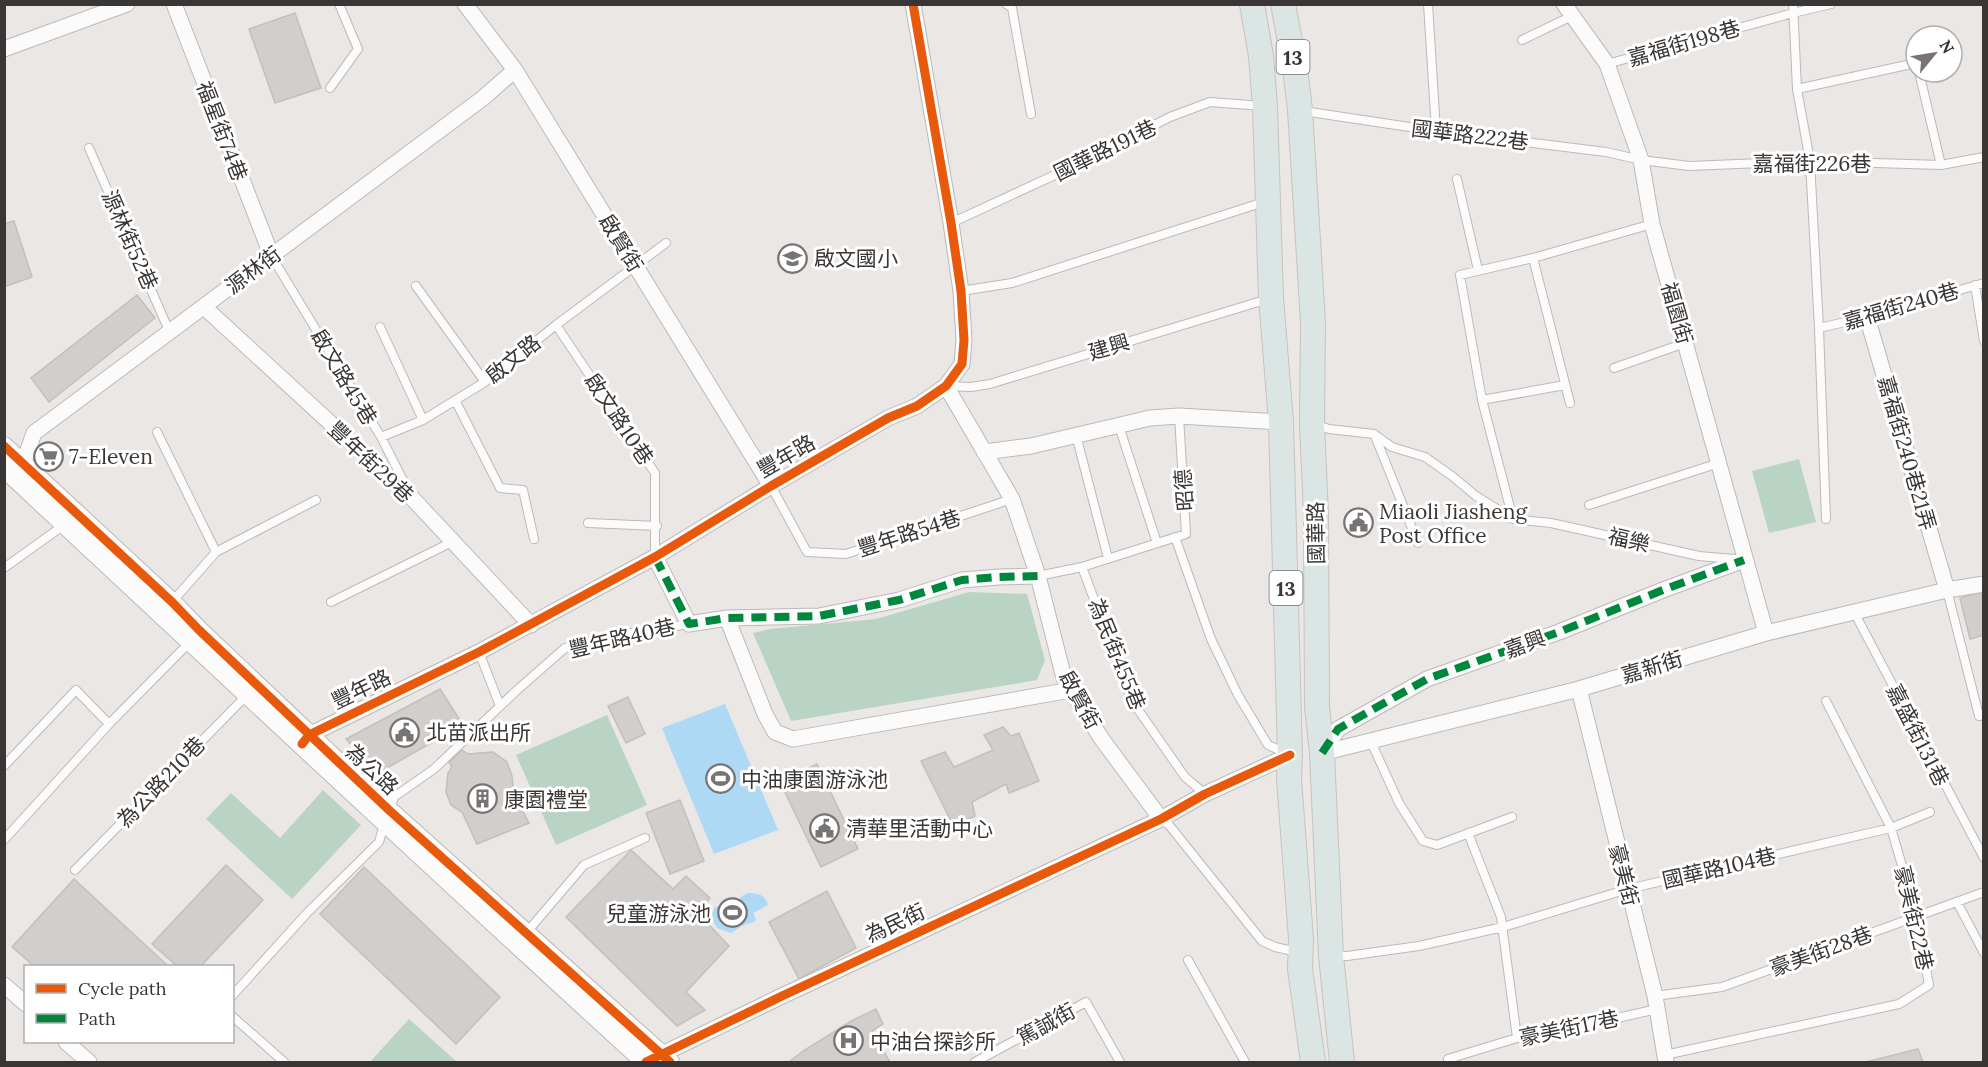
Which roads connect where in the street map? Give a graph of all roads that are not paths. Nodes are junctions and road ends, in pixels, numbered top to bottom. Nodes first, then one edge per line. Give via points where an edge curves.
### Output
1 (127, 4) edge
2 (174, 4) edge
3 (339, 4) edge
4 (465, 4) edge
5 (913, 4) edge
6 (1006, 4) edge
7 (1252, 4) edge
8 (1283, 4) edge
9 (1428, 4) edge
10 (1831, 4) edge
11 (1793, 9) edge
12 (1568, 10) edge
13 (1522, 40) dead end
14 (4, 49) edge
15 (1607, 64) junction
16 (1904, 66) edge
17 (515, 70) junction
18 (1921, 84) edge
19 (330, 88) dead end
20 (1797, 89) junction
21 (1265, 106) junction
22 (1300, 110) junction
23 (1031, 114) dead end
24 (1436, 131) junction
25 (89, 148) dead end
26 (1983, 157) edge
27 (1641, 160) junction
28 (1810, 161) junction
29 (1941, 165) junction
30 (1457, 179) dead end
31 (1268, 201) junction
32 (951, 223) junction
33 (1652, 224) junction
34 (666, 243) dead end
35 (272, 256) junction
36 (1533, 258) junction
37 (634, 265) junction
38 (1478, 270) junction
39 (1979, 284) edge
40 (416, 286) dead end
41 (961, 291) junction
42 (1271, 298) junction
43 (204, 307) junction
44 (1867, 317) junction
45 (556, 325) junction
46 (380, 327) dead end
47 (1819, 328) junction
48 (170, 333) junction
49 (1983, 341) edge
50 (1685, 343) junction
51 (1614, 368) dead end
52 (485, 382) junction
53 (1565, 385) junction
54 (946, 386) junction
55 (455, 400) junction
56 (1482, 400) junction
57 (1570, 404) dead end
58 (1179, 416) junction
59 (423, 420) junction
60 (1281, 422) junction
61 (1312, 424) junction
62 (1119, 426) junction
63 (156, 432) dead end
64 (1374, 434) junction
65 (1076, 435) junction
66 (381, 437) junction
67 (4, 447) edge
68 (984, 452) junction
69 (1719, 463) junction
70 (11, 471) edge
71 (771, 486) junction
72 (316, 500) dead end
73 (412, 500) junction
74 (1012, 500) junction
75 (1588, 505) dead end
76 (71, 518) junction
77 (1513, 519) junction
78 (1826, 519) dead end
79 (588, 523) dead end
80 (657, 526) junction
81 (1176, 537) junction
82 (534, 539) dead end
83 (452, 542) junction
84 (1157, 543) junction
85 (1418, 543) dead end
86 (216, 552) junction
87 (655, 557) junction
88 (1108, 558) junction
89 (1744, 560) junction
90 (1082, 567) junction
91 (4, 568) edge
92 (1038, 576) junction
93 (1983, 584) edge
94 (1947, 590) junction
95 (331, 602) dead end
96 (168, 609) junction
97 (1854, 612) junction
98 (727, 618) junction
99 (689, 624) junction
100 (531, 625) junction
101 (1766, 633) junction
102 (194, 636) junction
103 (479, 652) junction
104 (1579, 689) junction
105 (1071, 690) junction
106 (247, 694) junction
107 (1826, 701) dead end
108 (500, 706) junction
109 (1981, 715) edge
110 (109, 724) junction
111 (305, 740) junction
112 (1371, 742) junction
113 (1322, 753) junction
114 (1290, 754) junction
115 (4, 766) edge
116 (1205, 794) junction
117 (1930, 812) dead end
118 (387, 817) junction
119 (1512, 817) dead end
120 (1161, 819) junction
121 (1891, 828) junction
122 (1468, 833) junction
123 (645, 838) dead end
124 (4, 840) edge
125 (1983, 858) edge
126 (75, 870) dead end
127 (1628, 889) junction
128 (1983, 892) edge
129 (1957, 902) junction
130 (1917, 917) junction
131 (1503, 927) junction
132 (521, 939) junction
133 (1300, 953) junction
134 (1983, 953) edge
135 (1331, 956) junction
136 (1188, 960) dead end
137 (4, 985) edge
138 (234, 994) edge
139 (24, 1002) edge
140 (1656, 1003) junction
141 (234, 1018) edge
142 (1517, 1038) junction
143 (68, 1043) edge
144 (1666, 1058) edge
145 (1448, 1059) dead end
146 (655, 1060) edge
147 (987, 1060) edge
148 (89, 1062) edge
149 (284, 1062) edge
150 (975, 1062) edge
151 (1120, 1062) edge
152 (1245, 1062) edge
153 (1312, 1062) edge
154 (1342, 1062) edge

1 - 14 street
2 - 35 street, 福星街74巷
3 - 19 lane via 358,49
4 - 17 street, 啟賢街
5 - 32 street, 豐年路
6 - 23 lane via 1012,8
7 - 21 main road, 國華路 / 13
8 - 22 main road, 國華路 / 13
9 - 24 lane
10 - 11 lane, 嘉福街198巷
11 - 15 lane, 嘉福街198巷
11 - 20 lane
12 - 13 lane
12 - 15 street, 福園街
15 - 27 street, 福園街
16 - 20 lane
17 - 35 street, 源林街
17 - 37 street, 啟賢街
18 - 29 lane
20 - 28 lane
21 - 22 main road
21 - 31 main road, 國華路 / 13
21 - 32 lane, 國華路191巷 via 1210,102 1170,117
22 - 24 lane, 國華路222巷
22 - 61 main road, 國華路 / 13 via 1313,322
24 - 27 lane, 國華路222巷 via 1606,152
25 - 48 lane, 源林街52巷
26 - 29 lane, 嘉福街226巷
27 - 28 lane, 嘉福街226巷 via 1689,166
27 - 33 street, 福園街
28 - 29 lane, 嘉福街226巷
28 - 47 lane
30 - 38 lane
31 - 41 lane via 1012,283
31 - 42 main road, 國華路 / 13
32 - 41 street, 豐年路
33 - 36 lane
33 - 50 street, 福園街
34 - 37 lane, 啟文路
35 - 43 street, 源林街
35 - 66 lane, 啟文路45巷
36 - 38 lane
36 - 53 lane
37 - 45 lane, 啟文路
37 - 71 street, 啟賢街
38 - 56 lane via 1460,275
39 - 44 lane, 嘉福街240巷
39 - 49 lane
40 - 52 lane
41 - 54 street, 豐年路 via 962,364
42 - 54 lane, 建興 via 990,384
42 - 60 main road, 國華路 / 13
43 - 48 street, 源林街
43 - 73 street, 豐年街29巷
44 - 47 lane, 嘉福街240巷
44 - 94 street, 嘉福街240巷21弄
45 - 52 lane, 啟文路
45 - 80 lane, 啟文路10巷 via 655,473
46 - 59 lane
47 - 78 lane
48 - 70 street, 源林街 via 34,433
50 - 51 lane
50 - 69 street, 福園街
52 - 55 lane, 啟文路
53 - 56 lane
53 - 57 lane
54 - 68 street, 啟賢街
54 - 71 street, 豐年路
55 - 59 lane, 啟文路
55 - 82 lane via 500,488 523,490
56 - 77 lane
58 - 60 street
58 - 62 street
58 - 81 lane, 昭德 via 1186,534
59 - 66 lane, 啟文路
60 - 61 main road
60 - 114 main road, 國華路 / 13
61 - 64 lane, 福樂
61 - 113 main road, 國華路 / 13 via 1317,707
62 - 65 street
62 - 84 lane, 昭德
63 - 86 lane
64 - 77 lane, 福樂 via 1392,447 1425,457
64 - 85 lane
65 - 68 street
65 - 88 lane
66 - 73 lane, 啟文路45巷
67 - 70 street, 為公路
68 - 74 street, 啟賢街
69 - 75 lane, 福樂
69 - 89 street, 福園街
70 - 76 street, 為公路
71 - 74 lane, 豐年路54巷 via 807,552 846,554
71 - 87 street, 豐年路
72 - 86 lane
73 - 83 street, 豐年街29巷
74 - 92 street, 啟賢街
76 - 91 lane
76 - 96 street, 為公路
77 - 89 lane, 福樂 via 1551,523 1699,556
79 - 80 lane
80 - 87 lane, 啟文路10巷
81 - 84 lane, 昭德
81 - 114 lane via 1212,639 1238,695 1268,745
83 - 95 lane
83 - 100 street, 豐年街29巷
84 - 88 lane, 昭德
86 - 96 lane
87 - 99 street, 豐年路40巷
87 - 100 street, 豐年路
88 - 90 lane, 昭德
89 - 101 street, 福園街
89 - 113 street, 嘉興 via 1428,679 1338,729
90 - 92 lane, 昭德
90 - 116 lane, 為民街455巷 via 1132,701 1185,777
92 - 98 street via 962,580 899,600 819,615
92 - 105 street, 啟賢街 via 1064,678
93 - 94 street, 嘉新街
94 - 97 street, 嘉新街
94 - 109 lane
96 - 102 street, 為公路
97 - 101 street, 嘉新街
97 - 125 lane, 嘉盛街131巷
98 - 99 street
98 - 105 street via 765,714 776,732 793,739
99 - 108 lane, 豐年路40巷 via 565,648
100 - 103 street, 豐年路
101 - 104 street, 嘉新街
102 - 106 street, 為公路
102 - 110 lane
102 - 111 street, 為公路
103 - 108 lane
103 - 111 street, 豐年路
104 - 112 street, 嘉新街
104 - 127 street, 豪美街
105 - 120 street, 啟賢街
106 - 111 street, 為公路
106 - 126 lane, 為公路210巷
107 - 121 lane, 豪美街22巷
108 - 118 lane, 豐年路40巷 via 434,769 394,797
110 - 115 lane via 76,690
110 - 124 lane
111 - 118 street, 為公路
112 - 113 street, 嘉新街
112 - 122 lane via 1423,841 1437,845
113 - 114 main road
113 - 135 main road, 國華路 / 13
114 - 116 street, 為民街
114 - 133 main road, 國華路 / 13 via 1288,779
116 - 120 street, 為民街
117 - 121 lane, 國華路104巷
118 - 132 street, 為公路
118 - 138 lane, 豐年路40巷 via 379,842 307,913
119 - 122 lane
120 - 133 lane, 啟賢街 via 1262,941
120 - 146 street, 為民街
121 - 127 lane, 國華路104巷
121 - 130 lane, 豪美街22巷
122 - 131 lane
123 - 132 lane via 584,865
127 - 131 lane, 國華路104巷
127 - 140 street, 豪美街
128 - 129 lane, 豪美街28巷
129 - 130 lane, 豪美街28巷
129 - 134 lane
130 - 140 lane, 豪美街28巷 via 1722,987
130 - 144 lane, 豪美街22巷 via 1929,985 1899,1004
131 - 135 lane, 國華路104巷 via 1419,946
131 - 142 lane
132 - 146 street, 為公路
133 - 135 main road
133 - 153 main road, 國華路 / 13
135 - 154 main road, 國華路 / 13
136 - 152 lane
137 - 139 street
140 - 142 lane, 豪美街17巷 via 1556,1032
140 - 144 street, 豪美街
141 - 149 lane
142 - 145 lane, 豪美街17巷
143 - 148 street
147 - 150 lane, 篤誠街
147 - 151 lane, 篤誠街 via 1086,1002

